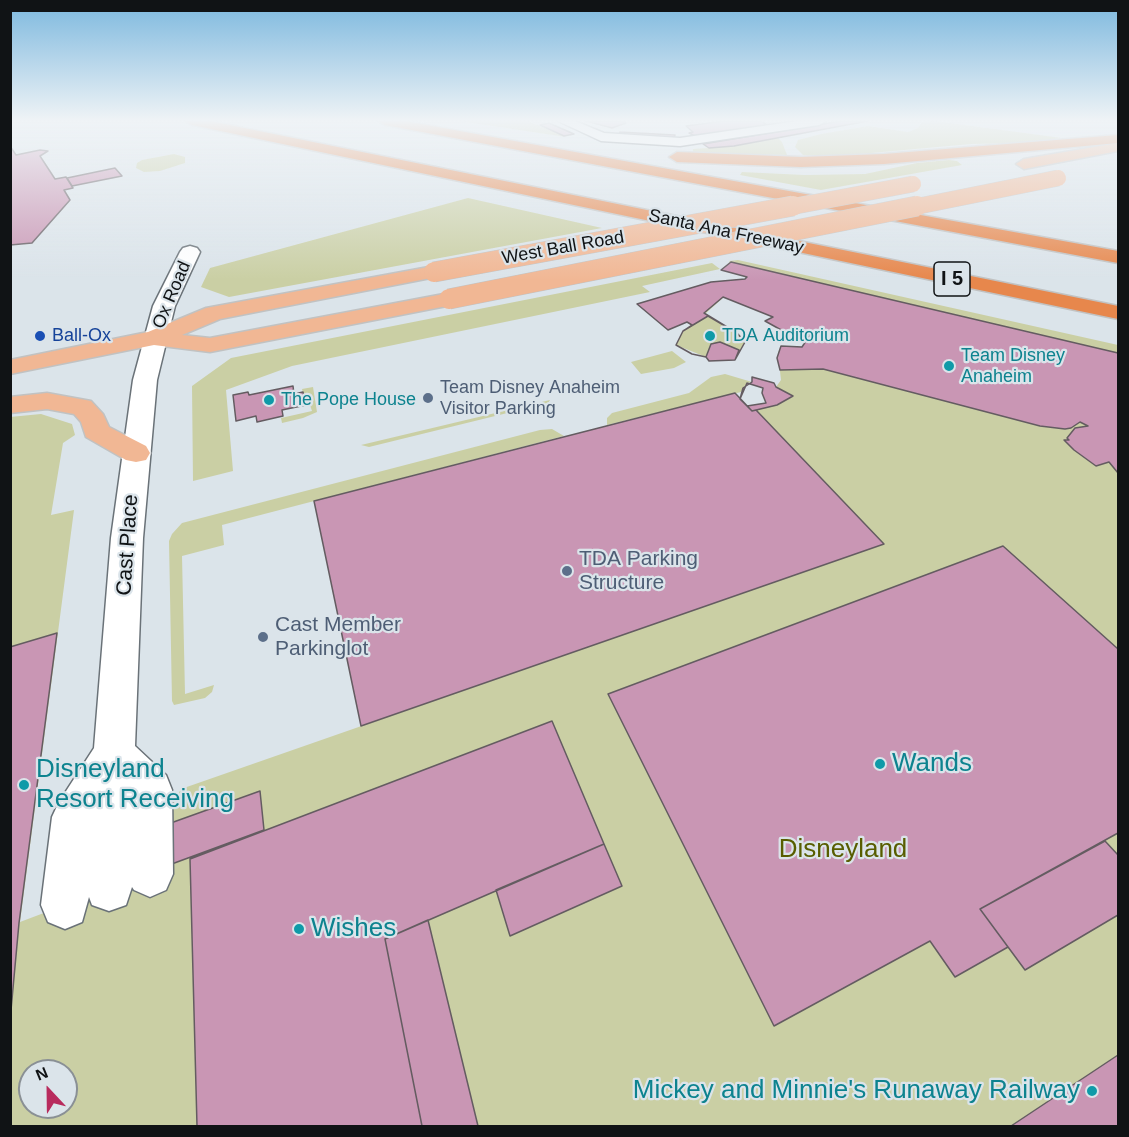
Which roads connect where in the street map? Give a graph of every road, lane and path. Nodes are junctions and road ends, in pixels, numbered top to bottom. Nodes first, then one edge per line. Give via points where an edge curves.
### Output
1 (451, 174) edge
2 (675, 174) edge
3 (1078, 175) dead end
4 (930, 181) dead end
5 (190, 252) dead end
6 (1119, 257) edge
7 (1073, 304) junction
8 (1119, 313) edge
9 (1119, 319) edge
10 (154, 338) junction
11 (10, 367) edge
12 (10, 405) edge
13 (136, 453) junction
14 (114, 754) junction
15 (150, 874) dead end
16 (109, 888) dead end
17 (65, 905) dead end

1 - 7 highway, Santa Ana Freeway / I 5
2 - 6 highway
3 - 10 main road, West Ball Road, bridge via 210,345
4 - 10 main road, West Ball Road, bridge via 214,313
5 - 10 street, Ox Road via 164,306
7 - 8 highway, Santa Ana Freeway / I 5
7 - 9 highway
10 - 11 main road, West Ball Road
10 - 13 street, Cast Place
12 - 13 main road via 47,401 82,407 94,420 96,431
13 - 14 street, Cast Place
14 - 15 street via 151,790
14 - 16 street, Cast Place
14 - 17 street, Cast Place via 74,817

